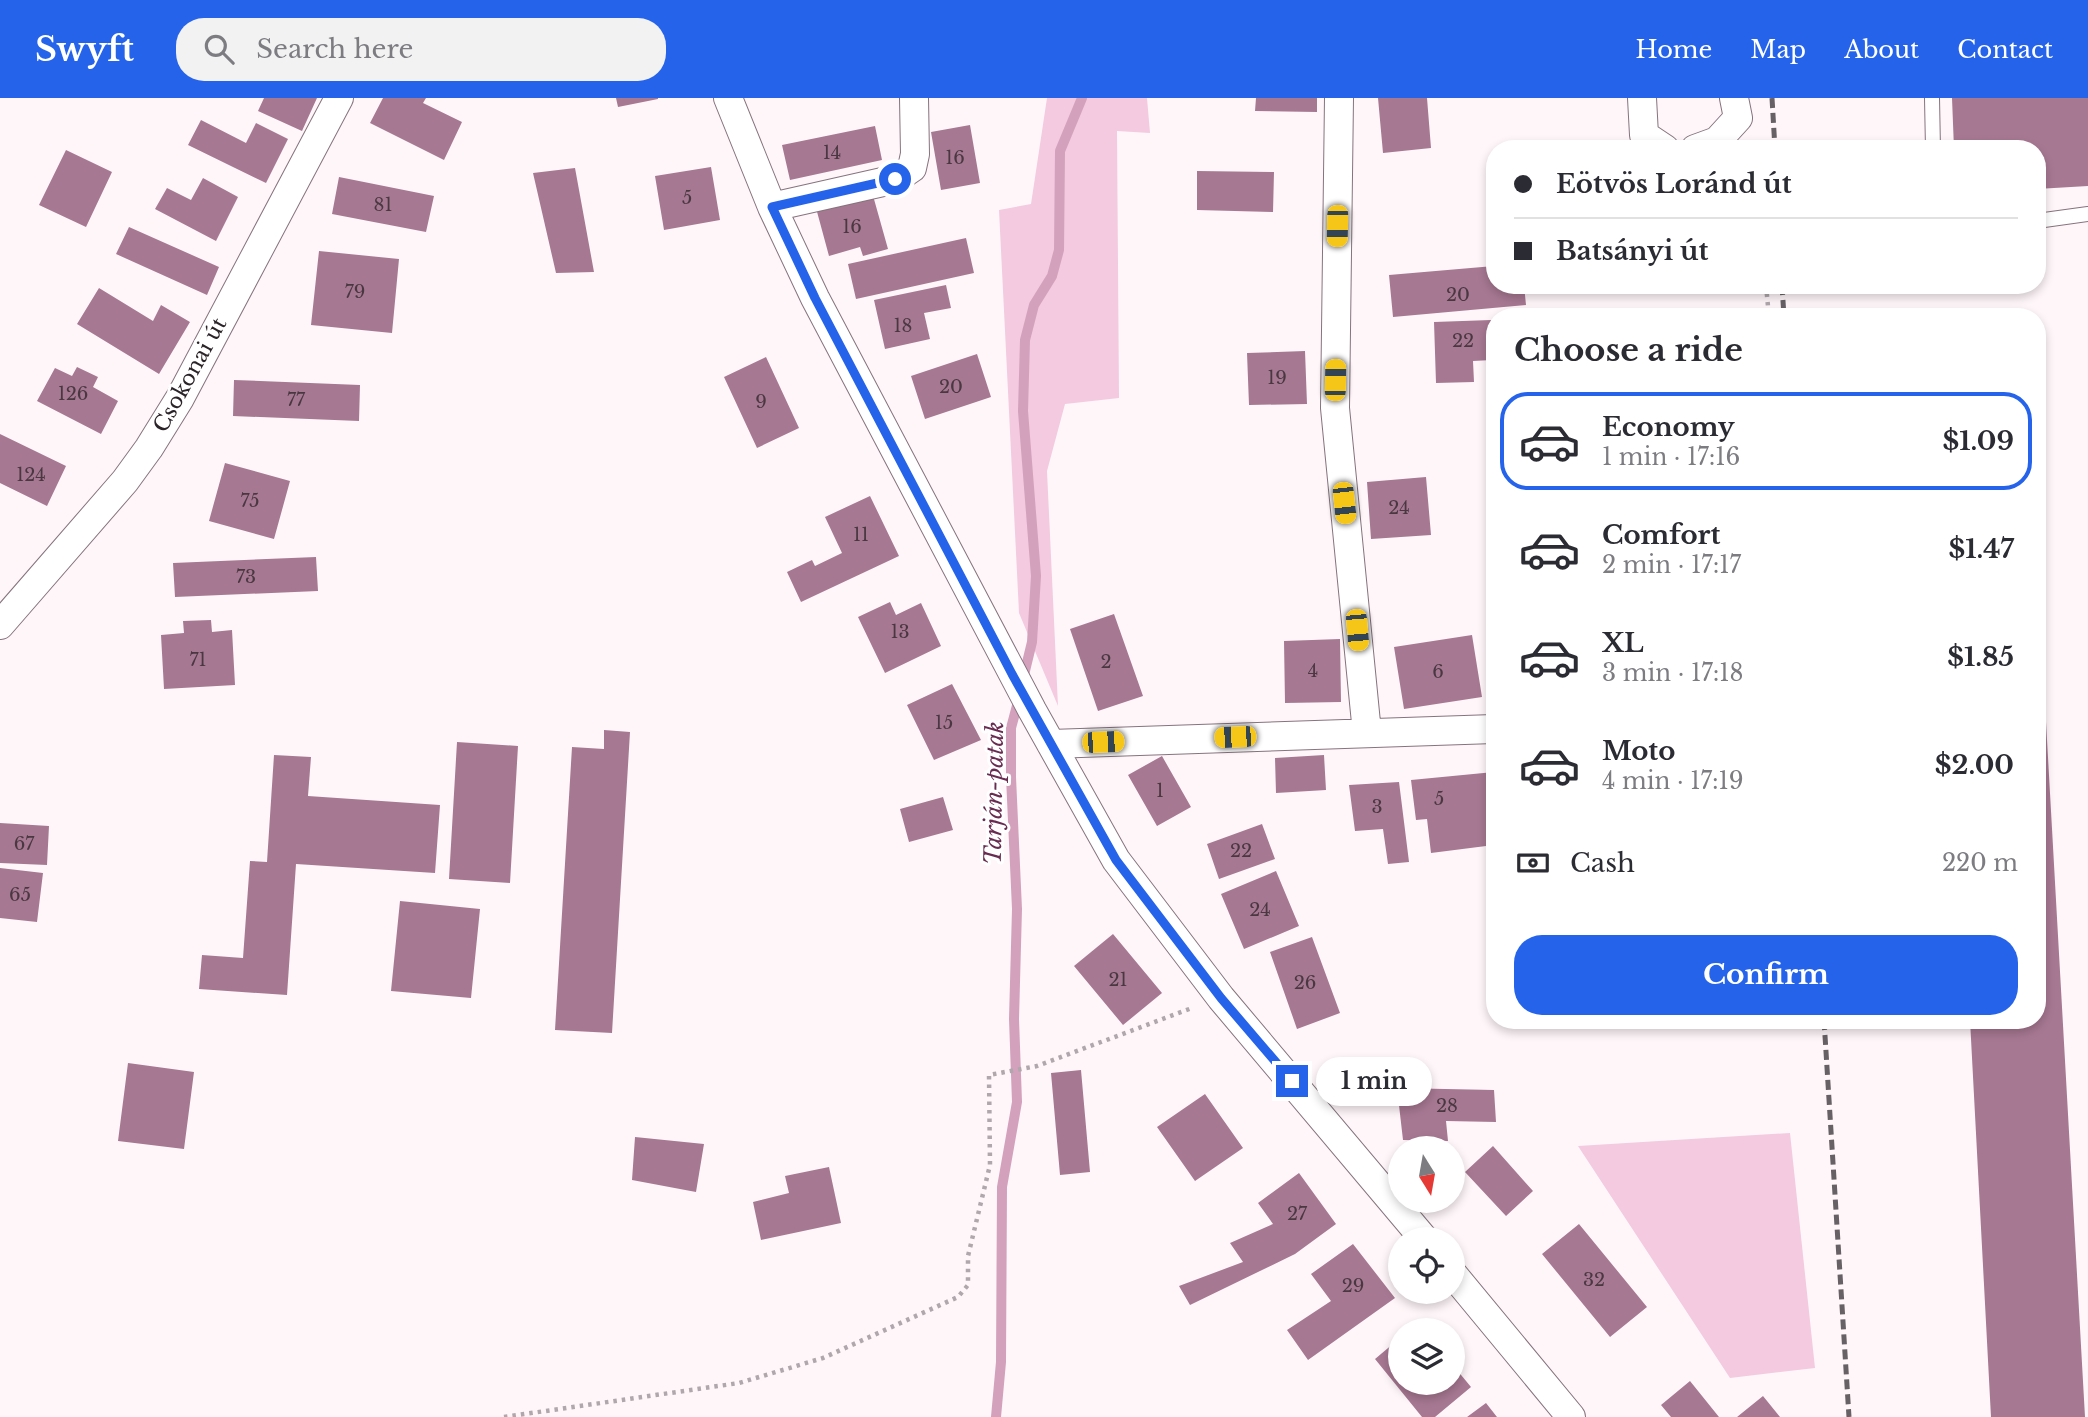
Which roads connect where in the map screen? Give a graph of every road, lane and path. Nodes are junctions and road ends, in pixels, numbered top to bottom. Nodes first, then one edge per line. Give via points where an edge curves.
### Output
1 (339, 98) edge
2 (728, 98) edge
3 (914, 98) edge
4 (1339, 98) edge
5 (1642, 98) edge
6 (1734, 98) edge
7 (1932, 98) edge
8 (1652, 140) edge
9 (1718, 140) edge
10 (1933, 140) edge
11 (772, 207) junction
12 (2088, 214) edge
13 (2046, 220) edge
14 (0, 625) edge
15 (1486, 729) edge
16 (1367, 733) junction
17 (1051, 744) junction
18 (1221, 998) junction
19 (1414, 1227) edge
20 (1465, 1289) edge
21 (504, 1417) edge
22 (1571, 1417) edge

1 - 14 street, Csokonai út via 149,448
2 - 11 street
3 - 11 street via 912,168 895,179
4 - 16 street via 1335,408
5 - 8 street via 1644,135
6 - 9 street via 1738,118
7 - 10 lane
11 - 17 street via 815,298
12 - 13 lane
15 - 16 street
16 - 17 street
17 - 18 street via 1116,860
18 - 19 street
18 - 21 path via 1037,1066 989,1075 990,1165 968,1256 968,1285 958,1297 823,1358 739,1383
20 - 22 street

